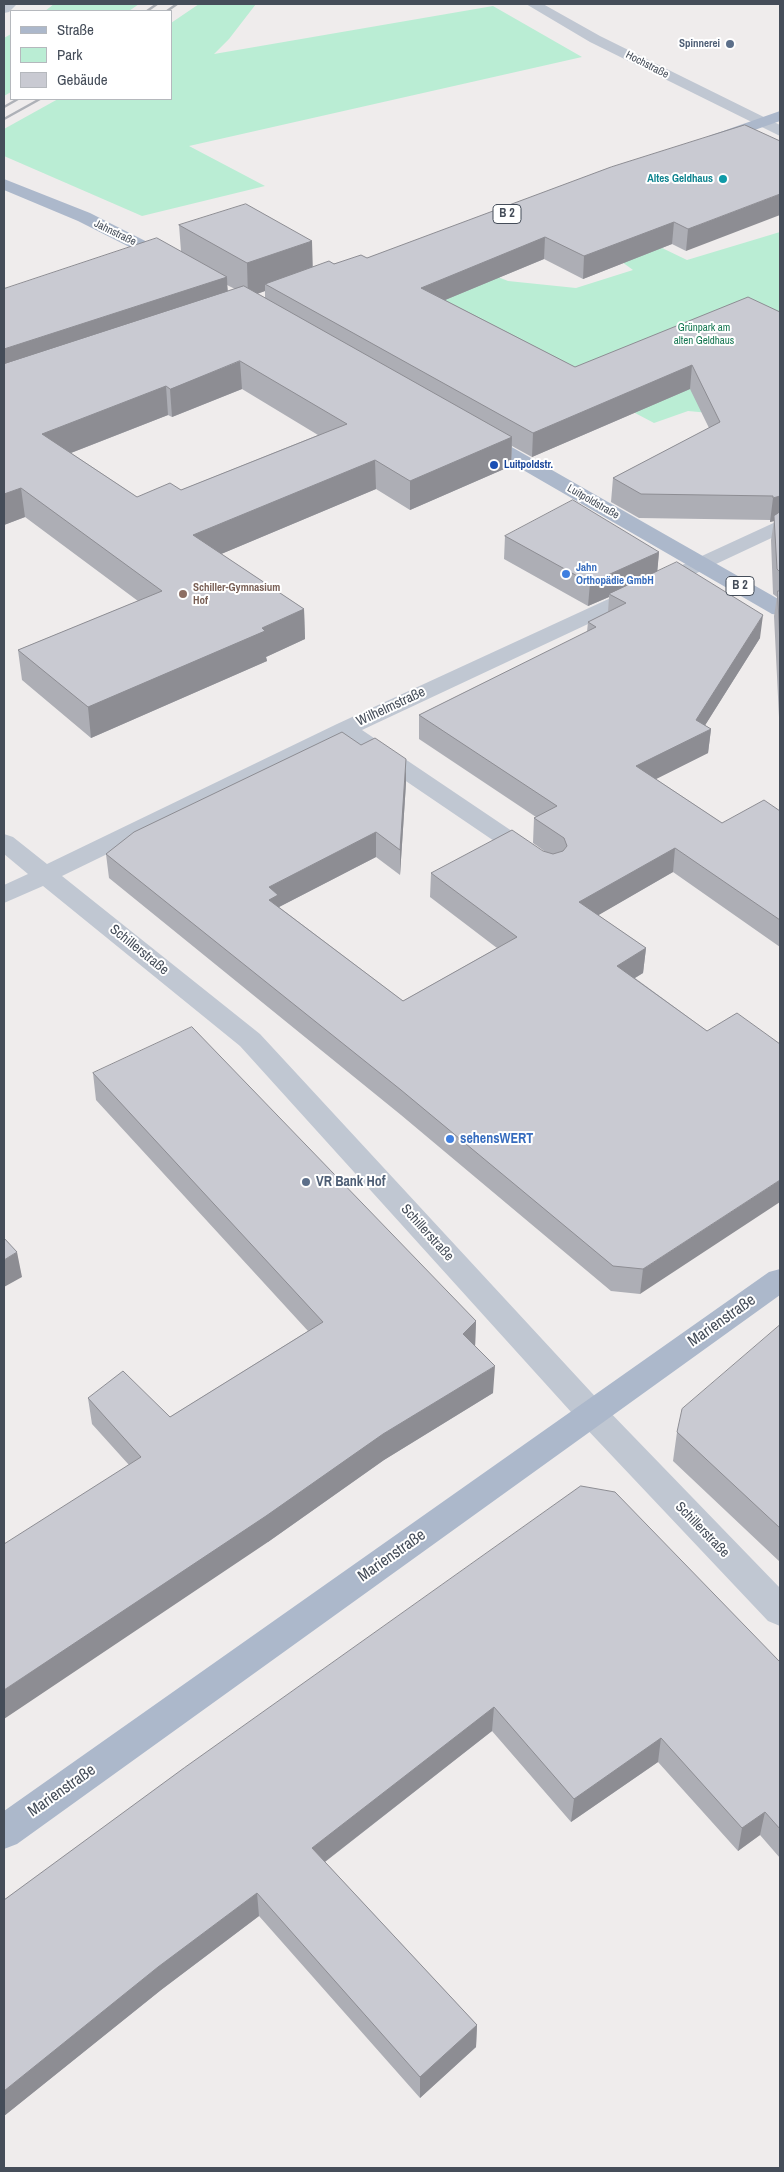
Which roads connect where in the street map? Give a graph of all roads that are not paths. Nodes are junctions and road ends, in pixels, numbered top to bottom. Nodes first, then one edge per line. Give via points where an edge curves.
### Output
1 (10, 4) edge
2 (533, 4) edge
3 (4, 9) edge
4 (780, 116) edge
5 (763, 122) junction
6 (780, 131) edge
7 (698, 146) edge
8 (4, 184) edge
9 (183, 268) edge
10 (460, 426) edge
11 (780, 526) edge
12 (699, 563) junction
13 (780, 609) edge
14 (345, 729) junction
15 (4, 842) edge
16 (552, 869) edge
17 (45, 874) junction
18 (4, 895) edge
19 (780, 1280) edge
20 (592, 1414) junction
21 (780, 1611) edge
22 (4, 1832) edge

1 - 3 street
2 - 5 street, Hochstraße via 595,39
4 - 5 main road
5 - 6 street, Hochstraße
5 - 7 main road
8 - 9 main road, Jahnstraße via 84,218
10 - 12 main road, Luitpoldstraße / B 2
11 - 12 street, Wilhelmstraße
12 - 13 main road, Luitpoldstraße / B 2
12 - 14 street, Wilhelmstraße
14 - 16 street
14 - 17 street, Wilhelmstraße
15 - 17 street, Schillerstraße
17 - 18 street, Wilhelmstraße
17 - 20 street, Schillerstraße via 250,1040
19 - 20 main road, Marienstraße
20 - 21 street, Schillerstraße
20 - 22 main road, Marienstraße

